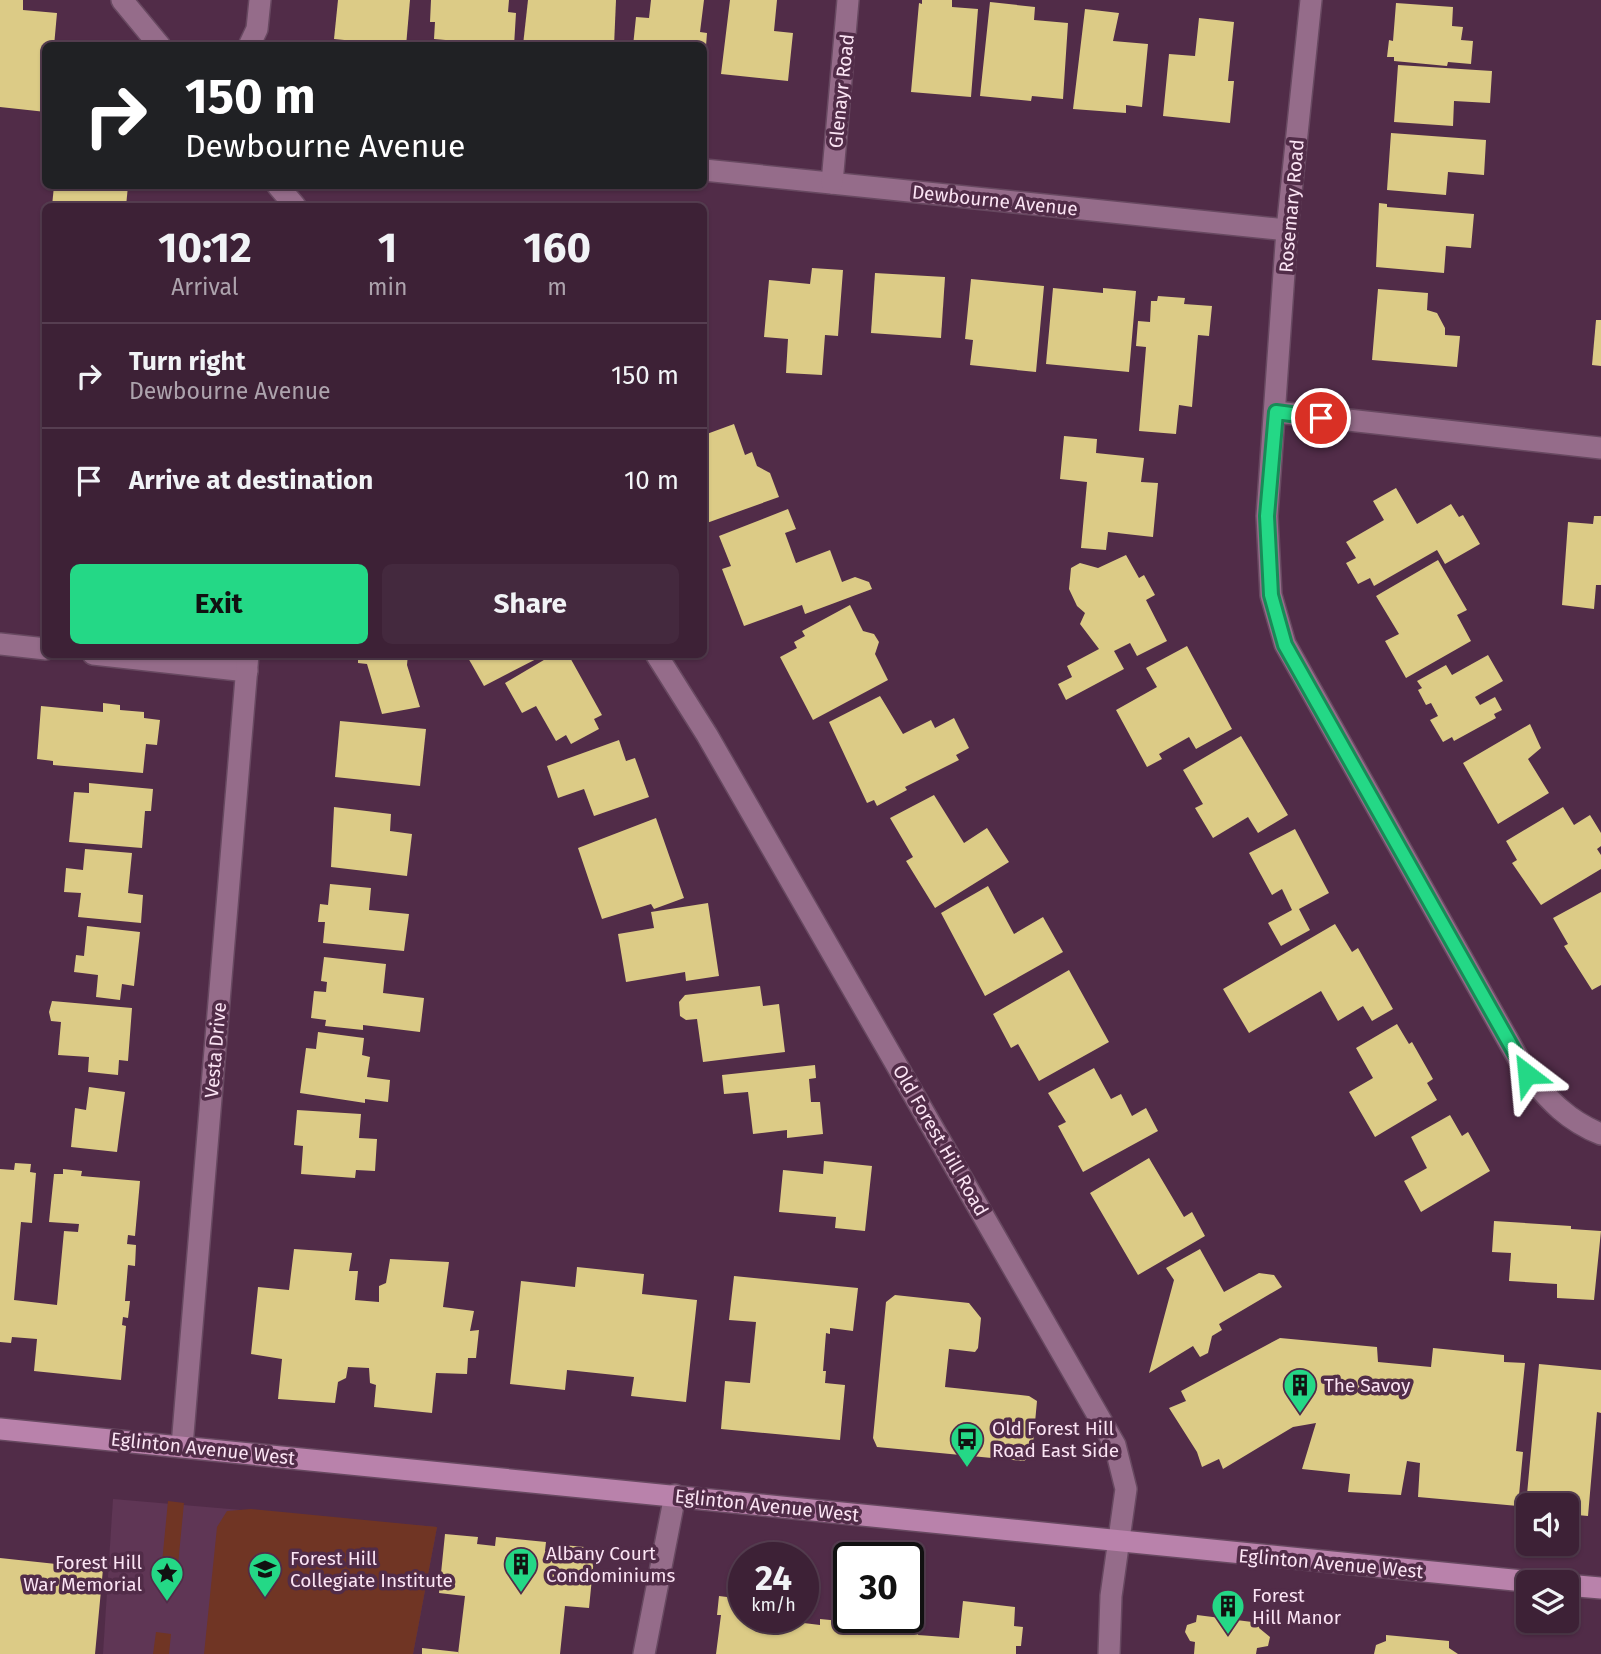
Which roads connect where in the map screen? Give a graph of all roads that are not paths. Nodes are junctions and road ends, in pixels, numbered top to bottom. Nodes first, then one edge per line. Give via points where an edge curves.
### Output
1 (122, 0) edge
2 (260, 0) edge
3 (848, 0) edge
4 (1311, 0) edge
5 (157, 42) edge
6 (251, 42) edge
7 (707, 170) edge
8 (832, 183) junction
9 (281, 189) edge
10 (292, 203) edge
11 (1287, 230) junction
12 (1276, 412) junction
13 (1601, 448) edge
14 (0, 644) edge
15 (42, 649) edge
16 (161, 658) edge
17 (658, 658) edge
18 (247, 663) edge
19 (1601, 1134) edge
20 (0, 1429) edge
21 (183, 1446) junction
22 (675, 1495) junction
23 (1119, 1542) junction
24 (1516, 1580) edge
25 (1579, 1586) edge
26 (1601, 1588) edge
27 (644, 1654) edge
28 (1109, 1654) edge

1 - 5 street
2 - 6 street
3 - 8 street, Glenayr Road
4 - 11 street, Rosemary Road
7 - 8 street, Dewbourne Avenue
8 - 11 street, Dewbourne Avenue
9 - 10 street
11 - 12 street, Rosemary Road
12 - 13 street
12 - 19 street, Rosemary Road via 1267,516 1271,595 1285,645 1527,1074 1555,1108 1577,1125
14 - 15 street
16 - 18 street
17 - 23 street, Old Forest Hill Road via 1115,1446 1126,1489
18 - 21 street, Vesta Drive
20 - 21 main road, Eglinton Avenue West
21 - 22 main road, Eglinton Avenue West
22 - 23 main road, Eglinton Avenue West
22 - 27 street
23 - 24 main road, Eglinton Avenue West
23 - 28 street, Old Forest Hill Road
25 - 26 main road

